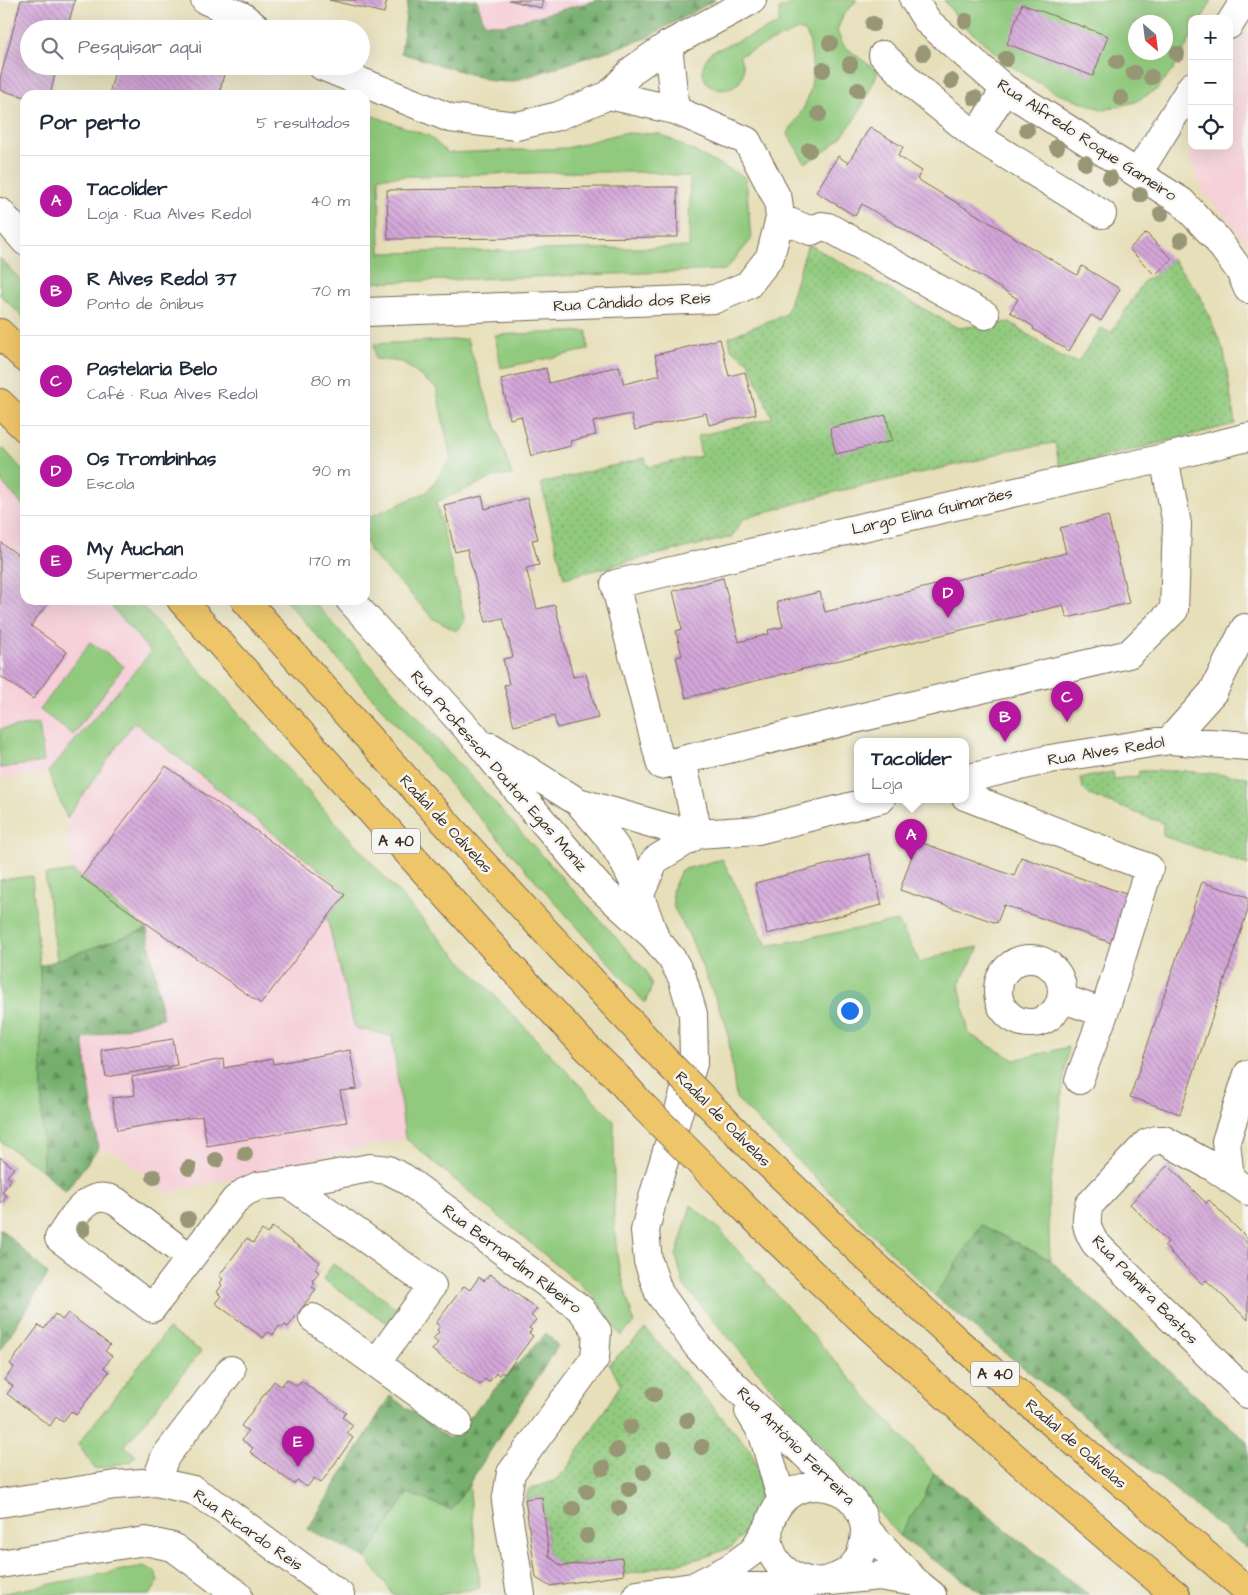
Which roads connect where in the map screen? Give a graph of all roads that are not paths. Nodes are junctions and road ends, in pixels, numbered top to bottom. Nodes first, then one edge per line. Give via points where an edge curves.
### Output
1 (206, 0) edge
2 (752, 0) edge
3 (914, 0) edge
4 (1245, 0) edge
5 (249, 15) edge
6 (1233, 19) edge
7 (668, 45) junction
8 (883, 55) dead end
9 (344, 75) edge
10 (1005, 89) junction
11 (1188, 92) edge
12 (609, 95) junction
13 (675, 110) junction
14 (976, 136) junction
15 (1138, 173) junction
16 (0, 212) edge
17 (1102, 214) dead end
18 (780, 218) junction
19 (20, 235) edge
20 (1248, 289) edge
21 (370, 312) edge
22 (985, 315) dead end
23 (0, 333) edge
24 (20, 353) edge
25 (0, 403) edge
26 (20, 423) edge
27 (1248, 437) edge
28 (1164, 458) junction
29 (185, 605) edge
30 (248, 605) edge
31 (355, 605) edge
32 (1247, 618) edge
33 (1248, 655) edge
34 (473, 736) junction
35 (1170, 740) junction
36 (1248, 746) edge
37 (682, 760) junction
38 (969, 778) edge
39 (969, 798) edge
40 (578, 802) junction
41 (865, 803) edge
42 (529, 805) junction
43 (664, 827) junction
44 (698, 834) junction
45 (608, 837) junction
46 (598, 886) junction
47 (640, 894) junction
48 (654, 937) junction
49 (1061, 998) dead end
50 (1104, 1013) junction
51 (1248, 1074) edge
52 (1079, 1080) dead end
53 (1223, 1174) edge
54 (288, 1183) junction
55 (190, 1258) junction
56 (313, 1318) dead end
57 (376, 1363) junction
58 (231, 1370) dead end
59 (729, 1380) junction
60 (1248, 1394) edge
61 (458, 1422) dead end
62 (156, 1482) junction
63 (845, 1494) junction
64 (782, 1501) junction
65 (0, 1503) edge
66 (770, 1526) junction
67 (865, 1528) junction
68 (0, 1564) edge
69 (822, 1581) junction
70 (692, 1587) junction
71 (924, 1588) edge
72 (766, 1591) edge
73 (1248, 1591) edge
74 (335, 1593) edge
75 (238, 1595) edge
76 (521, 1595) edge
77 (637, 1595) edge
78 (1176, 1595) edge

1 - 5 street
2 - 7 street
3 - 10 street, Rua Alfredo Roque Gameiro via 928,22
4 - 6 street
7 - 12 street via 634,69
7 - 13 street
8 - 14 street via 918,89
9 - 12 street via 450,118 517,126 558,116
10 - 14 street
10 - 15 street, Rua Alfredo Roque Gameiro
11 - 15 street
12 - 13 street, Rua Cândido dos Reis
13 - 18 street, Rua Cândido dos Reis via 747,140 778,200
14 - 17 street
15 - 20 street, Rua Alfredo Roque Gameiro via 1182,202 1216,238 1240,271
16 - 19 street
18 - 21 street, Rua Cândido dos Reis via 770,257 748,285 715,300
18 - 22 street via 804,229 828,227
23 - 24 highway
25 - 26 highway
27 - 28 street, Largo Elina Guimarães
28 - 37 street via 1176,524 1174,610 1129,654
28 - 37 street, Largo Elina Guimarães via 615,584 661,765
29 - 78 highway, A 40, bridge via 500,955 765,1229 910,1364
30 - 73 highway, Radial de Odivelas / A 40, bridge via 523,908 750,1146 951,1336
31 - 34 street, Rua Professor Doutor Egas Moniz
32 - 33 street
32 - 35 street via 1213,692
34 - 40 street
34 - 42 street, Rua Professor Doutor Egas Moniz
35 - 36 street, Rua Alves Redol
35 - 38 street, Rua Alves Redol via 1050,759
37 - 44 street
39 - 50 street via 1149,868
40 - 43 street
40 - 45 street
41 - 44 street via 758,830
42 - 45 street
42 - 46 street, Rua Professor Doutor Egas Moniz
43 - 44 street
43 - 45 street
44 - 47 street via 655,860
45 - 46 street via 597,857
45 - 47 street
46 - 48 street, Rua Professor Doutor Egas Moniz
47 - 48 street
48 - 59 street, Rua António Ferreira via 682,978 693,1014 694,1060 652,1200 646,1231 648,1262 659,1293 698,1347
49 - 50 street
50 - 52 street
51 - 53 street via 1226,1141 1220,1147
53 - 60 street, Rua Palmira Bastos via 1164,1140 1147,1143 1089,1205 1088,1231 1095,1243
54 - 55 street, Rua Bernardim Ribeiro via 258,1186 245,1192 235,1200
54 - 57 street via 432,1286
54 - 76 street, Rua Bernardim Ribeiro via 370,1168 388,1170 404,1178 582,1309 597,1331 595,1358 511,1473 506,1502
55 - 55 street, Rua Bernardim Ribeiro via 108,1197 96,1197 88,1202 59,1238 152,1308
56 - 57 street
57 - 61 street
58 - 62 street via 164,1457
59 - 63 street, Rua António Ferreira
59 - 64 street, Rua António Ferreira via 763,1434
62 - 65 street, Rua Ricardo Reis
62 - 74 street, Rua Ricardo Reis via 193,1490
63 - 64 street via 819,1485 792,1492
63 - 67 street, Rua António Ferreira via 855,1503
64 - 66 street
66 - 69 street via 772,1552 779,1564 802,1580
66 - 70 street via 753,1550 730,1568
67 - 69 street via 865,1542 853,1566 842,1576
67 - 71 street, Rua António Ferreira
68 - 75 street via 145,1541 173,1547
69 - 71 street, Rua António Ferreira via 878,1576
69 - 72 street
70 - 72 street
70 - 77 street

